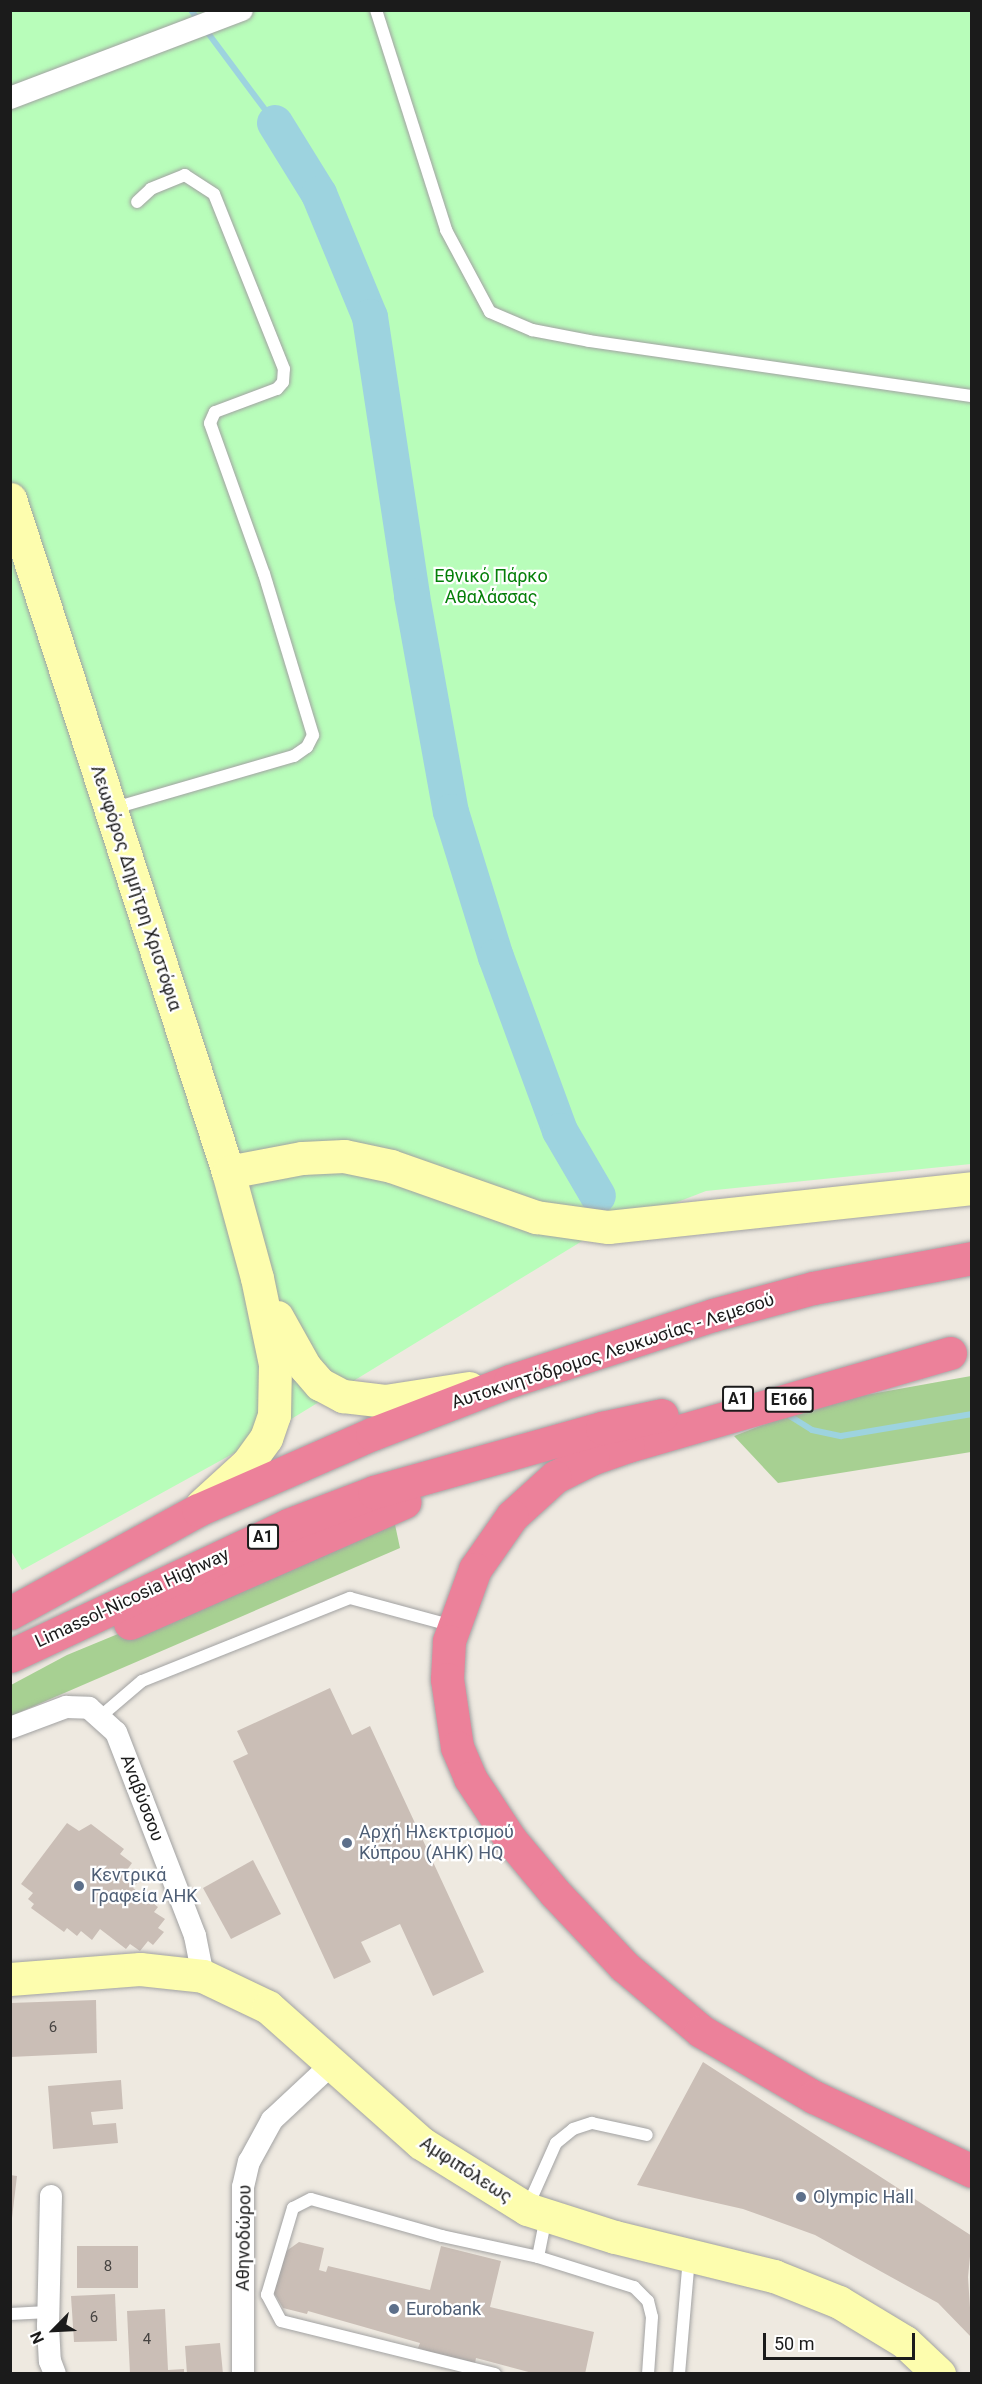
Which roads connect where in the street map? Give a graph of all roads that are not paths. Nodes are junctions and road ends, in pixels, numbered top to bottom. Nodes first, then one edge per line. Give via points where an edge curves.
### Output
1 (376, 10) edge
2 (234, 14) edge
3 (10, 98) edge
4 (137, 202) dead end
5 (972, 396) edge
6 (10, 499) edge
7 (110, 809) junction
8 (294, 1160) junction
9 (228, 1172) junction
10 (972, 1188) edge
11 (241, 1220) junction
12 (972, 1258) edge
13 (257, 1278) junction
14 (961, 1352) edge
15 (510, 1380) junction
16 (527, 1448) junction
17 (198, 1510) junction
18 (10, 1613) edge
19 (453, 1626) junction
20 (10, 1656) edge
21 (10, 1676) edge
22 (101, 1716) junction
23 (10, 1728) edge
24 (203, 1976) junction
25 (10, 1979) edge
26 (332, 2064) junction
27 (647, 2135) dead end
28 (972, 2171) edge
29 (51, 2196) dead end
30 (536, 2213) junction
31 (689, 2256) junction
32 (538, 2257) junction
33 (48, 2312) junction
34 (10, 2314) edge
35 (55, 2373) edge
36 (243, 2373) edge
37 (495, 2373) edge
38 (648, 2373) edge
39 (679, 2373) edge
40 (939, 2373) edge

1 - 5 lane via 446,230 490,312 532,330 589,341
2 - 3 street
4 - 7 lane via 151,189 185,175 214,194 284,369 283,382 277,389 215,412 210,423 264,574 313,735 307,747 294,756
6 - 7 main road, Λεωφόρος Δημήτρη Χριστόφια
7 - 9 main road, Λεωφόρος Δημήτρη Χριστόφια
8 - 9 main road
8 - 10 main road via 323,1156 368,1160 536,1217 608,1227
8 - 11 main road via 248,1192
9 - 11 main road, Λεωφόρος Δημήτρη Χριστόφια
11 - 13 main road, Λεωφόρος Δημήτρη Χριστόφια
12 - 15 highway, Αυτοκινητόδρομος Λευκωσίας - Λεμεσού via 813,1288
13 - 15 main road, Λεωφόρος Δημήτρη Χριστόφια via 305,1367 320,1384 343,1396 385,1401
13 - 17 main road, Λεωφόρος Δημήτρη Χριστόφια via 275,1364 274,1415 266,1438 247,1464
14 - 16 highway, A1 via 602,1428
14 - 19 highway, E166 via 628,1446 555,1477 530,1498 489,1545 475,1569
15 - 17 highway, Αυτοκινητόδρομος Λευκωσίας - Λεμεσού via 372,1434
16 - 20 highway, Limassol-Nicosia Highway / A1 via 374,1492 288,1525
16 - 21 highway
17 - 18 highway, Αυτοκινητόδρομος Λευκωσίας - Λεμεσού
19 - 22 lane via 350,1598 142,1681
19 - 28 highway, E166 via 447,1679 457,1747 488,1808 555,1893 624,1966 701,2031 813,2097
22 - 23 street via 89,1708 66,1707
22 - 24 street, Αναβύσσου via 120,1743 195,1936
24 - 25 main road, Αμφιπόλεως via 140,1969
24 - 26 main road, Αμφιπόλεως via 268,2007
26 - 30 main road, Αμφιπόλεως via 421,2143
26 - 36 street, Αθηνοδώρου via 272,2120 249,2162 243,2187
27 - 30 lane via 592,2123 573,2129 556,2142
29 - 33 street
30 - 31 main road, Αμφιπόλεως
30 - 32 lane
31 - 39 lane
31 - 40 main road, Αμφιπόλεως via 774,2276 839,2302 904,2342
32 - 37 lane via 442,2236 311,2199 293,2208 267,2295 281,2321
32 - 38 lane via 622,2282 642,2294 652,2317
33 - 34 lane
33 - 35 street via 48,2348

